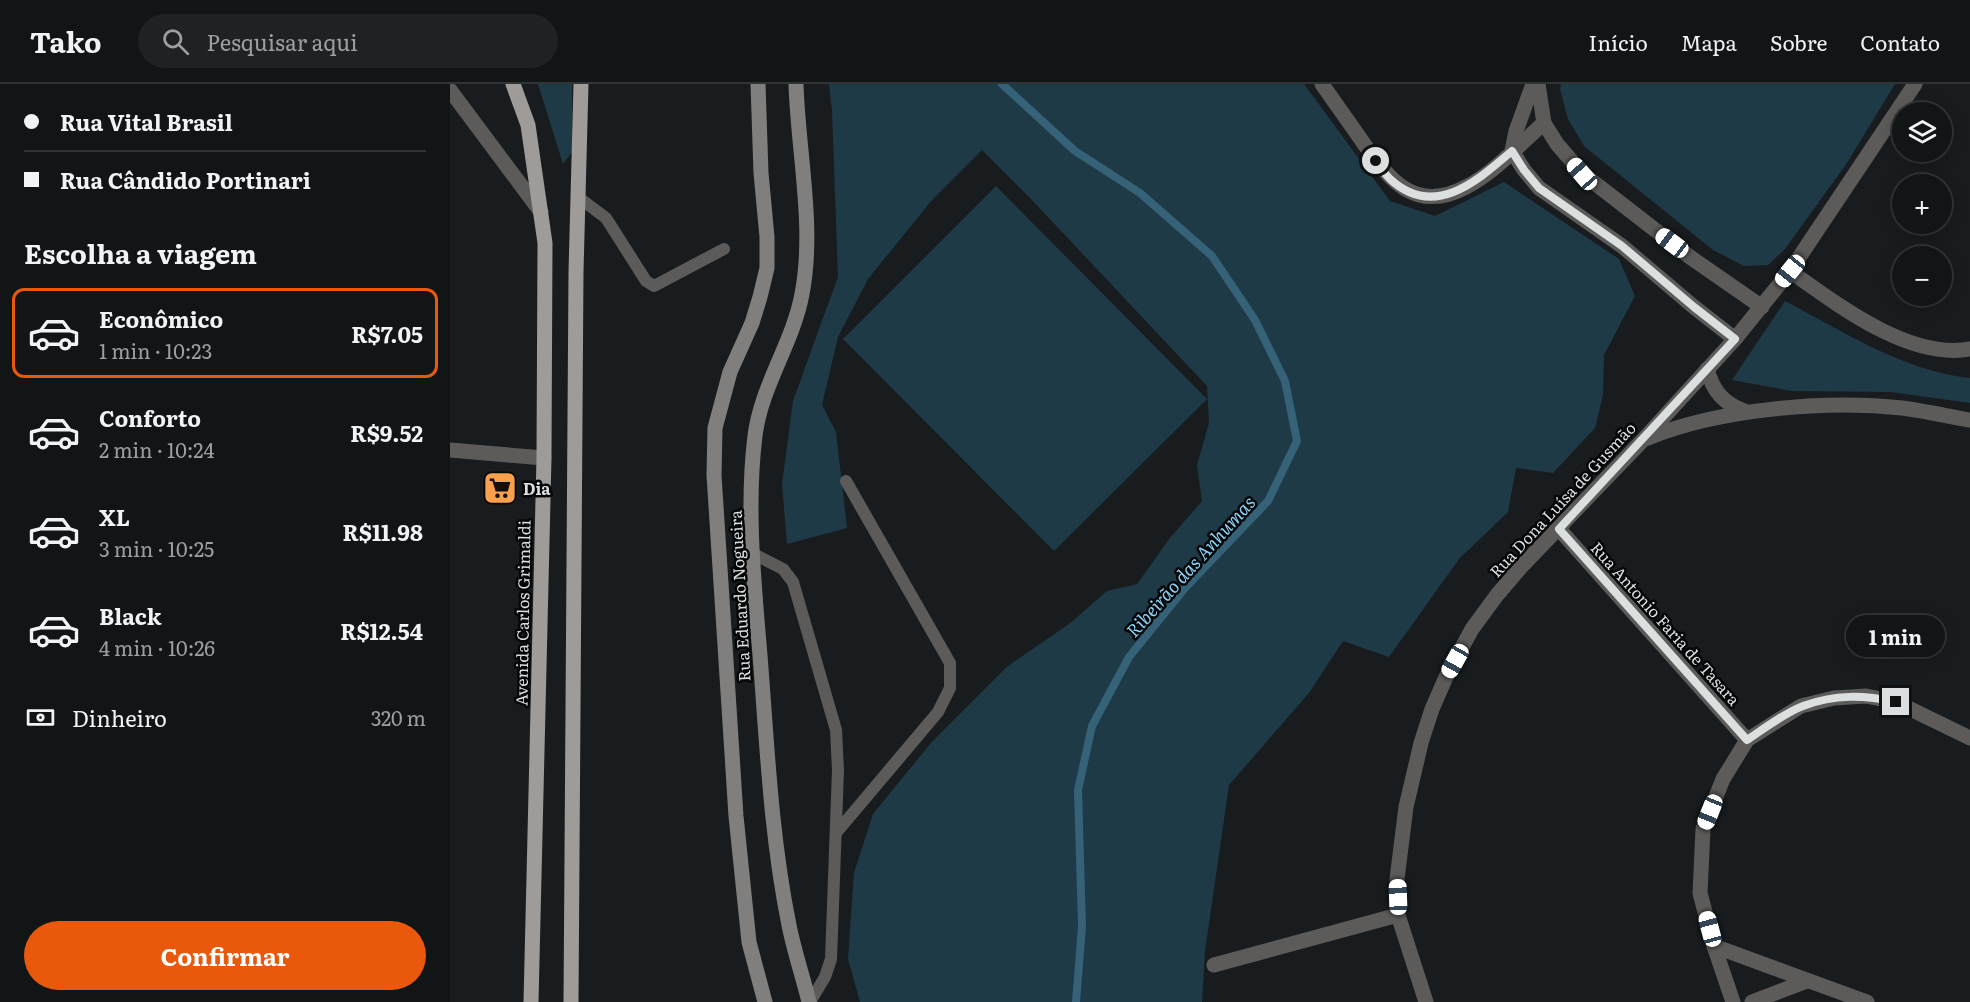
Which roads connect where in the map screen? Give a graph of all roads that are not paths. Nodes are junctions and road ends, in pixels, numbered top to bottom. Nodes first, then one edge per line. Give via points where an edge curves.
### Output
1 (513, 84) edge
2 (581, 84) edge
3 (758, 84) edge
4 (796, 84) edge
5 (1322, 84) edge
6 (1536, 84) edge
7 (1915, 84) edge
8 (450, 90) edge
9 (1544, 123) junction
10 (1512, 151) junction
11 (578, 197) junction
12 (541, 212) junction
13 (724, 249) dead end
14 (1790, 271) junction
15 (1761, 307) junction
16 (1735, 339) junction
17 (1970, 349) edge
18 (1707, 369) junction
19 (1749, 413) junction
20 (1970, 420) edge
21 (1642, 441) junction
22 (450, 450) edge
23 (544, 458) junction
24 (846, 481) dead end
25 (1559, 529) junction
26 (752, 553) junction
27 (1970, 738) edge
28 (1747, 740) junction
29 (836, 833) junction
30 (1398, 915) junction
31 (1714, 946) junction
32 (1214, 966) dead end
33 (1808, 981) junction
34 (531, 1002) edge
35 (571, 1002) edge
36 (765, 1002) edge
37 (810, 1002) edge
38 (1426, 1002) edge
39 (1733, 1002) edge
40 (1752, 1002) edge
41 (1867, 1002) edge

1 - 12 main road, Avenida Carlos Grimaldi via 528,125
2 - 11 main road
3 - 36 main road, Rua Eduardo Nogueira via 767,268 755,314 730,372 715,428 714,475 736,816 749,942
4 - 26 main road, Rua Eduardo Nogueira via 807,250 802,295 755,434
5 - 10 street via 1390,179 1410,193 1429,198 1466,187
6 - 9 street
6 - 10 street
7 - 14 street, Rua Dona Luísa de Gusmão
8 - 12 street
9 - 10 street
9 - 15 street via 1582,174
10 - 16 street via 1539,188 1622,246
11 - 13 lane via 606,218 646,281 654,286
11 - 35 main road
12 - 23 main road, Avenida Carlos Grimaldi via 545,243
14 - 15 street, Rua Dona Luísa de Gusmão
14 - 17 street via 1829,299 1904,340 1940,351
15 - 16 street, Rua Dona Luísa de Gusmão
16 - 18 street, Rua Dona Luísa de Gusmão
18 - 19 street via 1716,392 1725,402
18 - 21 street, Rua Dona Luísa de Gusmão
19 - 20 street via 1835,406 1890,408
19 - 21 street via 1671,429
21 - 25 street, Rua Dona Luísa de Gusmão
22 - 23 street
23 - 34 main road, Avenida Carlos Grimaldi
24 - 29 lane via 950,663 950,688 938,712
25 - 28 street, Rua Antonio Faria de Tasara
25 - 30 street, Rua Dona Luísa de Gusmão via 1521,567 1472,629 1432,709 1406,807 1397,879
26 - 29 lane via 783,569 793,582 836,730
26 - 37 main road, Rua Eduardo Nogueira via 776,844 789,926
27 - 28 street via 1896,702 1866,696 1801,706
28 - 31 street via 1723,779 1703,829 1700,893
29 - 37 lane via 831,959
30 - 32 street
30 - 38 street, Rua Dona Luísa de Gusmão
31 - 33 street
31 - 39 street
33 - 40 street
33 - 41 street

